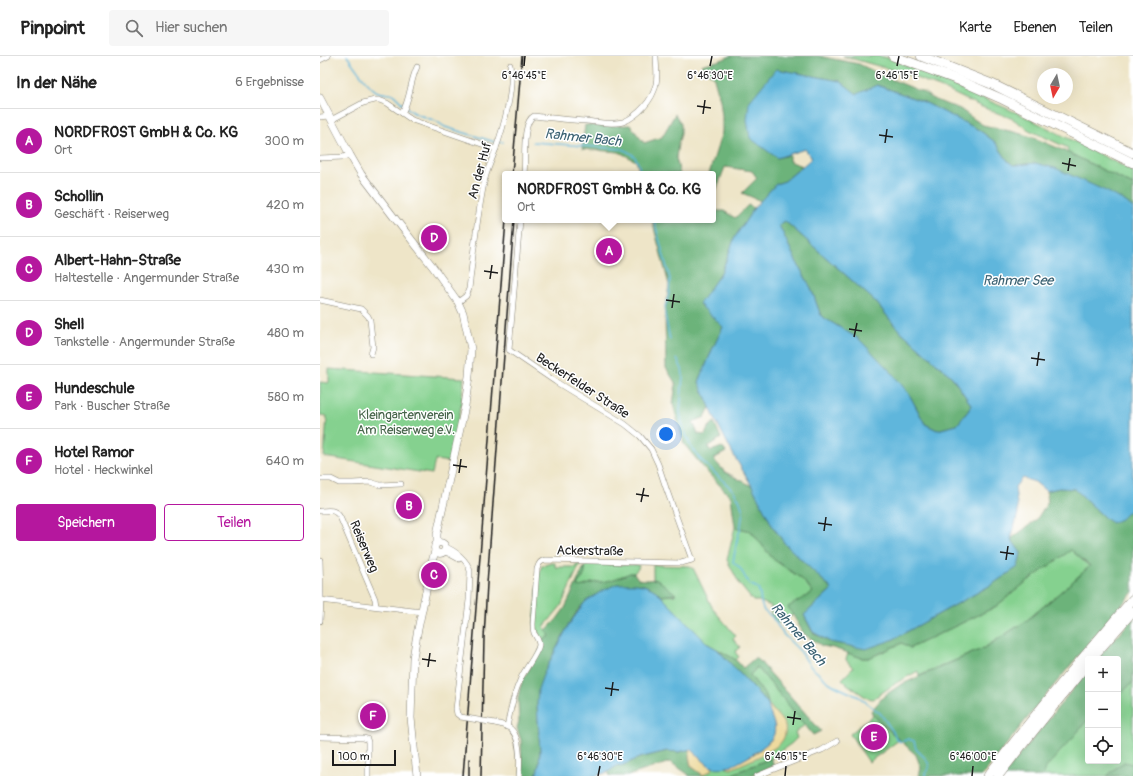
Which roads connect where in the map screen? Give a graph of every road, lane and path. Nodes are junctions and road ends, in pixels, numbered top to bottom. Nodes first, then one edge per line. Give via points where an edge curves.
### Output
1 (328, 56) edge
2 (656, 56) edge
3 (893, 56) edge
4 (921, 56) edge
5 (320, 60) edge
6 (510, 65) dead end
7 (417, 67) dead end
8 (320, 98) edge
9 (403, 112) junction
10 (320, 117) edge
11 (330, 118) junction
12 (1078, 126) junction
13 (497, 144) junction
14 (1133, 146) edge
15 (1107, 150) junction
16 (1133, 153) edge
17 (350, 155) junction
18 (320, 158) edge
19 (1133, 163) edge
20 (1133, 167) edge
21 (524, 171) edge
22 (520, 223) edge
23 (320, 300) edge
24 (458, 302) junction
25 (371, 354) dead end
26 (320, 479) edge
27 (401, 484) dead end
28 (320, 511) edge
29 (440, 548) junction
30 (320, 560) edge
31 (692, 560) joint
32 (1133, 599) edge
33 (320, 600) edge
34 (376, 606) junction
35 (1133, 611) edge
36 (422, 612) junction
37 (320, 622) edge
38 (1095, 656) edge
39 (1085, 667) edge
40 (507, 727) junction
41 (320, 737) edge
42 (837, 741) dead end
43 (368, 776) edge
44 (417, 776) edge
45 (519, 776) edge
46 (757, 776) edge
47 (988, 776) edge
48 (998, 776) edge

1 - 5 street
2 - 21 street via 656,84 652,96 642,109 622,122 606,123 534,116 531,118 525,136
3 - 15 highway via 1002,99
4 - 12 highway via 994,85
6 - 13 street, An der Huf via 510,90
7 - 9 street
8 - 11 main road
9 - 11 street via 375,100
9 - 13 street via 412,120
10 - 11 street
11 - 17 main road
12 - 14 highway
12 - 16 highway
13 - 24 street, An der Huf via 484,182 470,289
15 - 19 highway
15 - 20 highway
17 - 18 street
17 - 24 main road via 361,174
22 - 31 street, Beckerfelder Straße via 510,350 640,436 651,449 658,464
23 - 25 street via 361,309 368,316 374,347
24 - 29 main road via 471,349 465,406 440,524
26 - 27 street via 327,478 339,483
28 - 34 street, Reiserweg via 333,510 340,517
29 - 36 main road via 430,568
29 - 40 street, bridge via 466,562 470,571 457,714
30 - 33 street
31 - 40 street, Ackerstraße via 540,562 537,569 533,624 539,646 517,686
32 - 47 highway
33 - 34 street
33 - 37 street
34 - 36 street
35 - 38 highway
36 - 44 main road via 414,648 411,712
39 - 48 highway
40 - 45 street via 514,733 517,741
41 - 43 street via 367,738
42 - 46 street via 816,753

